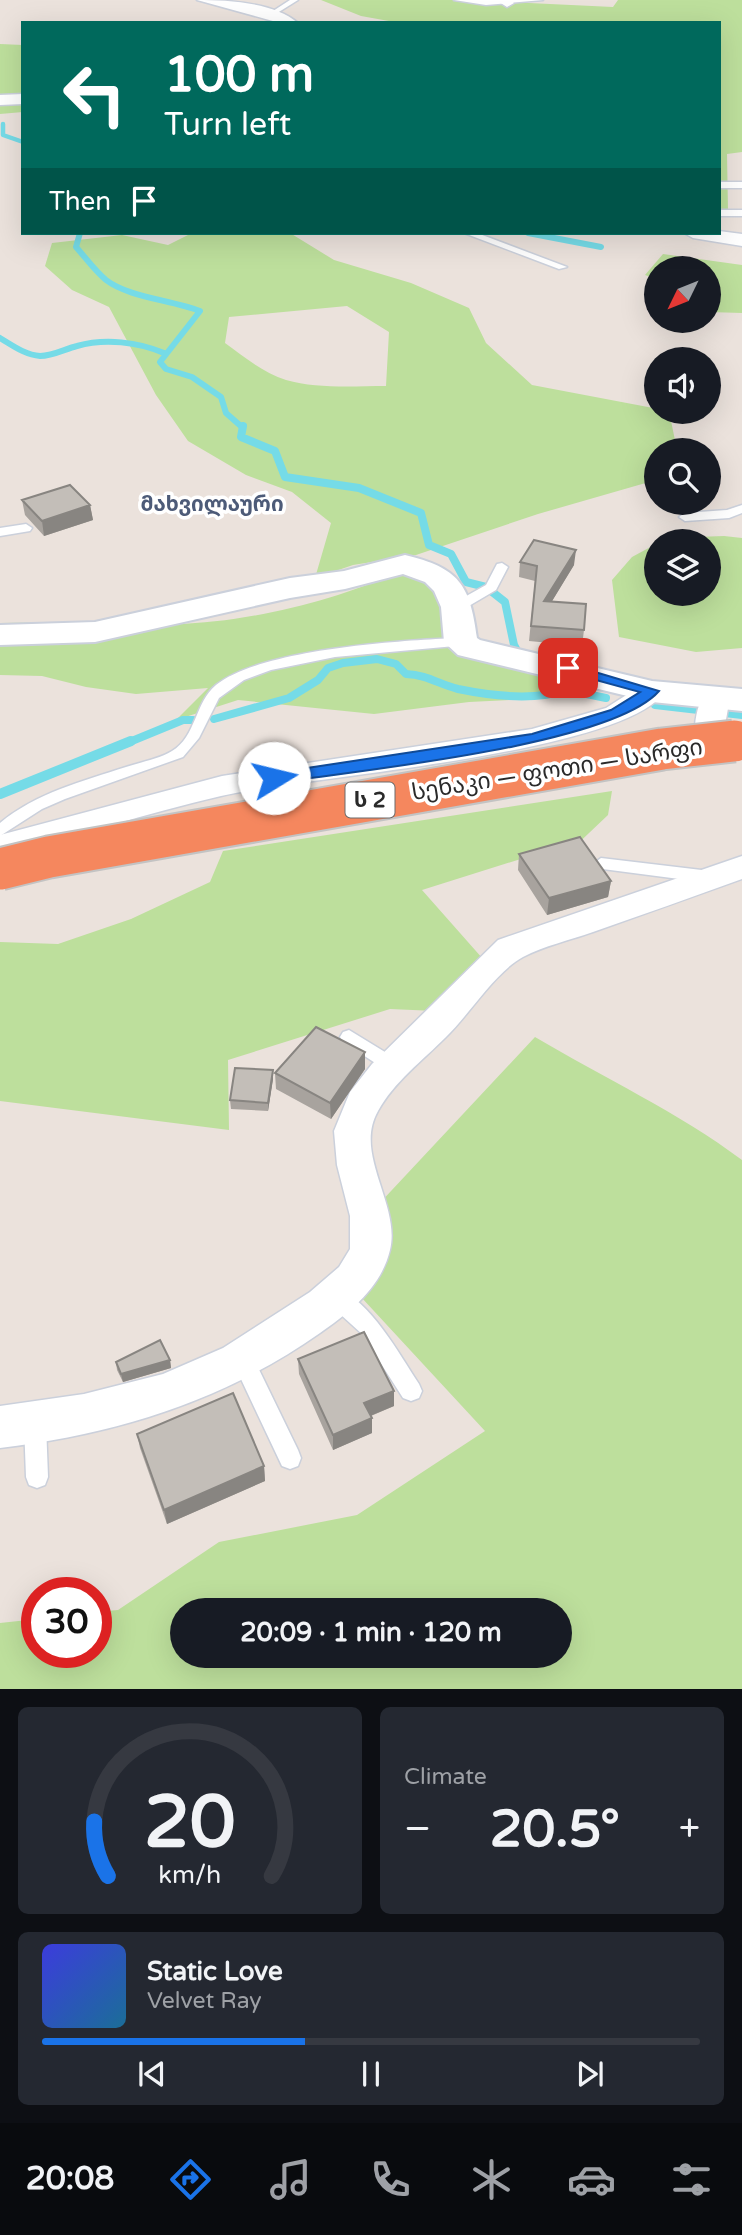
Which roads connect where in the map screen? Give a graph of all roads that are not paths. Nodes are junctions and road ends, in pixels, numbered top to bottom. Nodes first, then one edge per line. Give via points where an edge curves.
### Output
1 (204, 0) edge
2 (295, 0) edge
3 (457, 0) edge
4 (540, 0) edge
5 (505, 1) edge
6 (272, 14) junction
7 (287, 21) edge
8 (21, 99) edge
9 (0, 100) edge
10 (721, 185) edge
11 (742, 185) edge
12 (721, 213) edge
13 (742, 213) edge
14 (474, 235) edge
15 (708, 235) edge
16 (742, 240) edge
17 (562, 267) dead end
18 (742, 509) edge
19 (685, 517) dead end
20 (26, 528) dead end
21 (0, 532) edge
22 (502, 567) dead end
23 (457, 607) junction
24 (0, 635) edge
25 (461, 642) junction
26 (652, 691) junction
27 (720, 707) edge
28 (742, 740) edge
29 (742, 748) edge
30 (0, 831) edge
31 (0, 846) edge
32 (601, 864) edge
33 (0, 869) edge
34 (727, 872) edge
35 (349, 1037) dead end
36 (392, 1065) junction
37 (336, 1297) junction
38 (243, 1360) junction
39 (411, 1391) dead end
40 (17, 1425) edge
41 (290, 1458) dead end
42 (37, 1477) dead end

1 - 6 street
2 - 6 lane
3 - 5 lane
4 - 5 lane
6 - 7 street
8 - 9 street
10 - 11 lane
12 - 13 lane
14 - 17 lane
15 - 16 street
18 - 19 lane
20 - 21 lane
22 - 23 lane via 491,587
23 - 24 street via 436,575 405,564 94,632
23 - 25 street
25 - 26 street via 470,648
25 - 30 lane via 373,647 247,672 219,689 192,743 178,754 38,804
26 - 27 street
26 - 31 street via 616,714 534,738 222,786
27 - 29 street via 710,735
28 - 33 highway, სენაკი — ფოთი — სარფი / ს 2, bridge via 648,751
32 - 34 lane
34 - 36 street via 510,949
35 - 36 lane
36 - 37 street via 370,1093 353,1129 355,1161 369,1206 372,1236 364,1266
37 - 38 street
37 - 39 lane via 369,1327
38 - 40 street via 175,1392 114,1410
38 - 41 lane
40 - 42 lane

